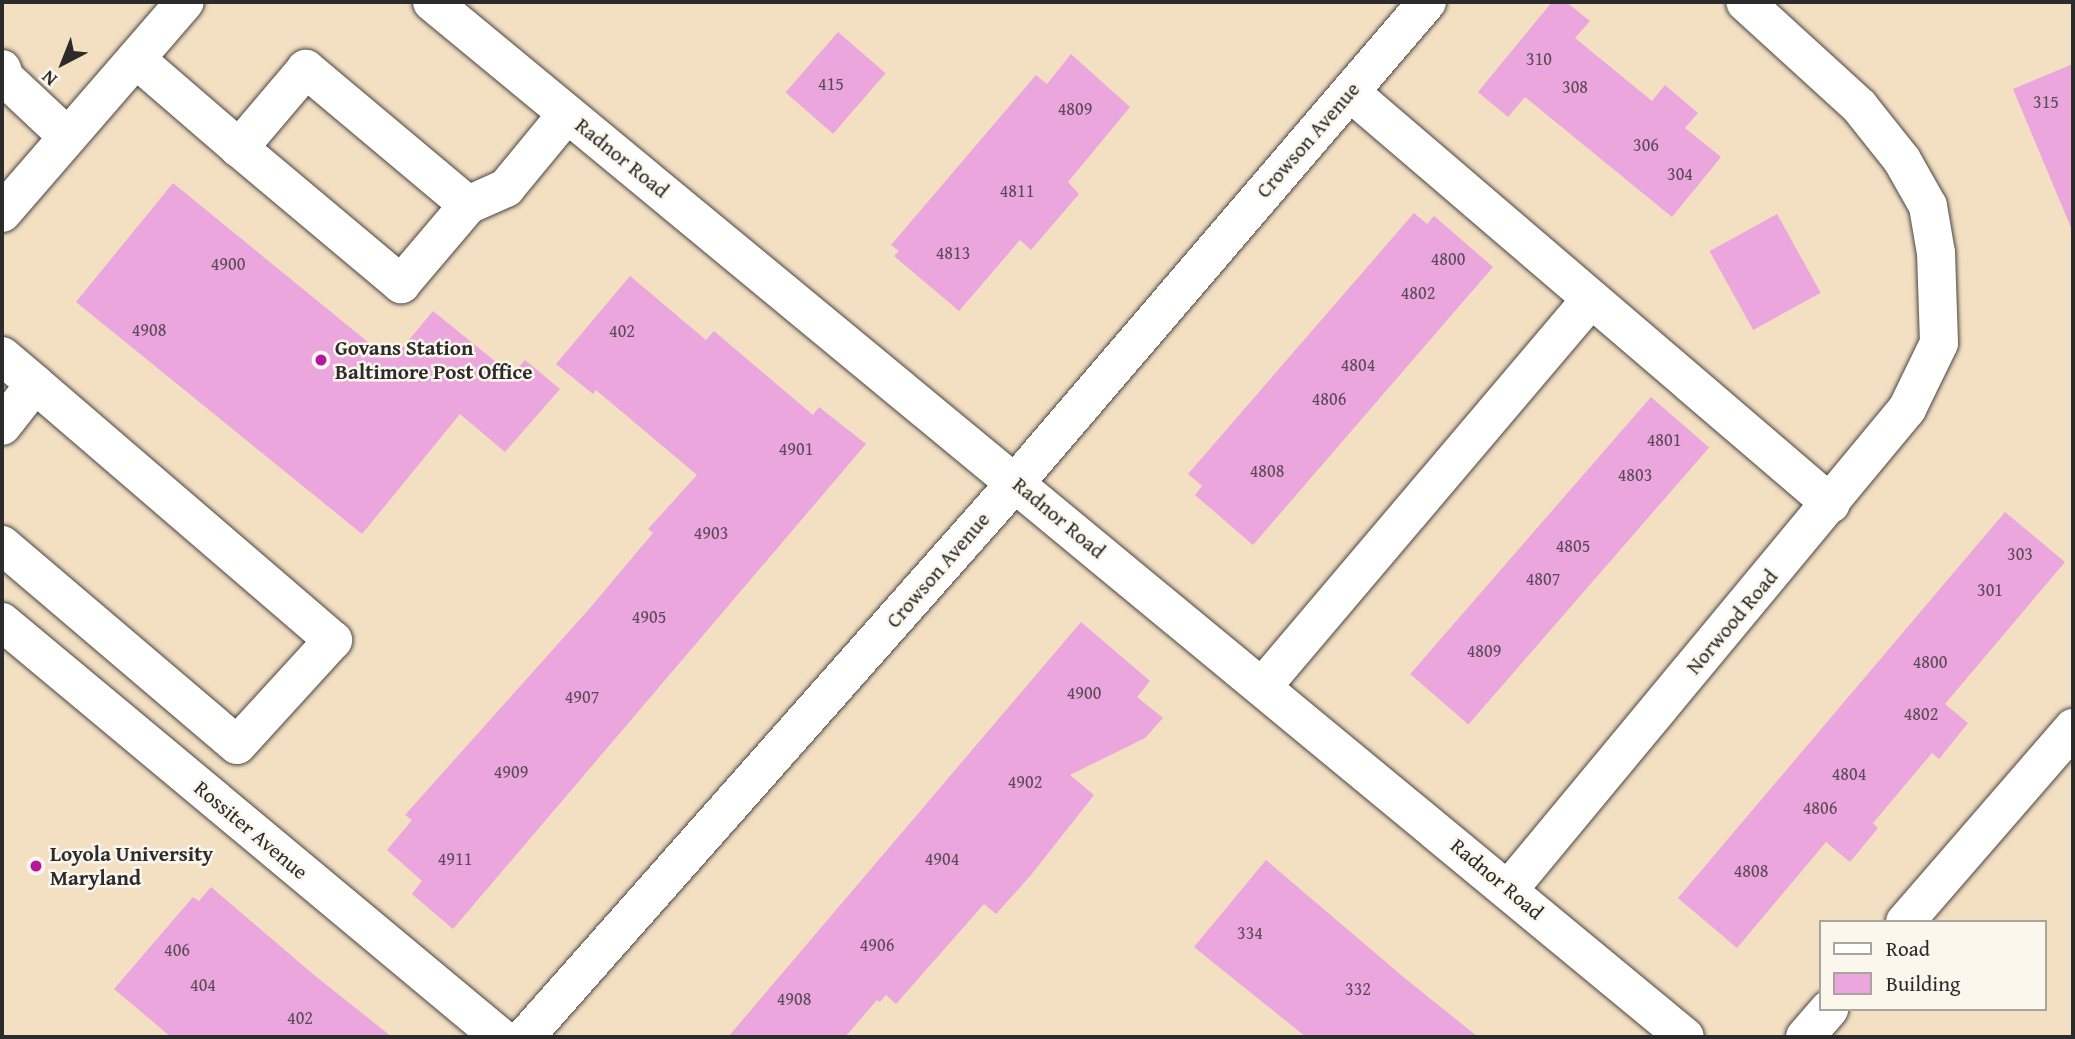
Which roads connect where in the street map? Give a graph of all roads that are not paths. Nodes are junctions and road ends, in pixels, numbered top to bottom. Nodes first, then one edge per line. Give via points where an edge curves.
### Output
1 (185, 2) edge
2 (432, 2) edge
3 (1427, 2) edge
4 (1745, 2) edge
5 (136, 59) junction
6 (2, 69) edge
7 (1350, 92) junction
8 (567, 114) junction
9 (68, 136) junction
10 (239, 148) junction
11 (468, 205) junction
12 (2, 213) edge
13 (1591, 299) junction
14 (2, 356) edge
15 (35, 384) junction
16 (2, 426) edge
17 (1016, 482) junction
18 (1831, 504) junction
19 (2, 545) edge
20 (2, 622) edge
21 (1262, 686) junction
22 (2073, 728) edge
23 (1509, 889) junction
24 (1907, 920) edge
25 (1827, 1011) edge
26 (500, 1037) edge
27 (525, 1037) edge
28 (1685, 1037) edge
29 (1805, 1037) edge

1 - 5 street
2 - 8 street, Radnor Road
3 - 7 street, Crowson Avenue
4 - 18 street, Norwood Road via 1858,106 1902,160 1928,206 1936,253 1938,343 1907,410
5 - 9 street
5 - 10 street
6 - 9 street via 5,78
7 - 13 street
7 - 17 street, Crowson Avenue
8 - 11 street via 506,188
8 - 17 street, Radnor Road
9 - 12 street
10 - 11 street via 401,284
10 - 11 street via 306,69
13 - 18 street
13 - 21 street
14 - 15 street
15 - 16 street
15 - 19 street via 333,640 237,745
17 - 21 street, Radnor Road
17 - 27 street, Crowson Avenue
18 - 23 street, Norwood Road
20 - 26 street, Rossiter Avenue
21 - 23 street, Radnor Road
22 - 24 street
23 - 28 street, Radnor Road
25 - 29 street

